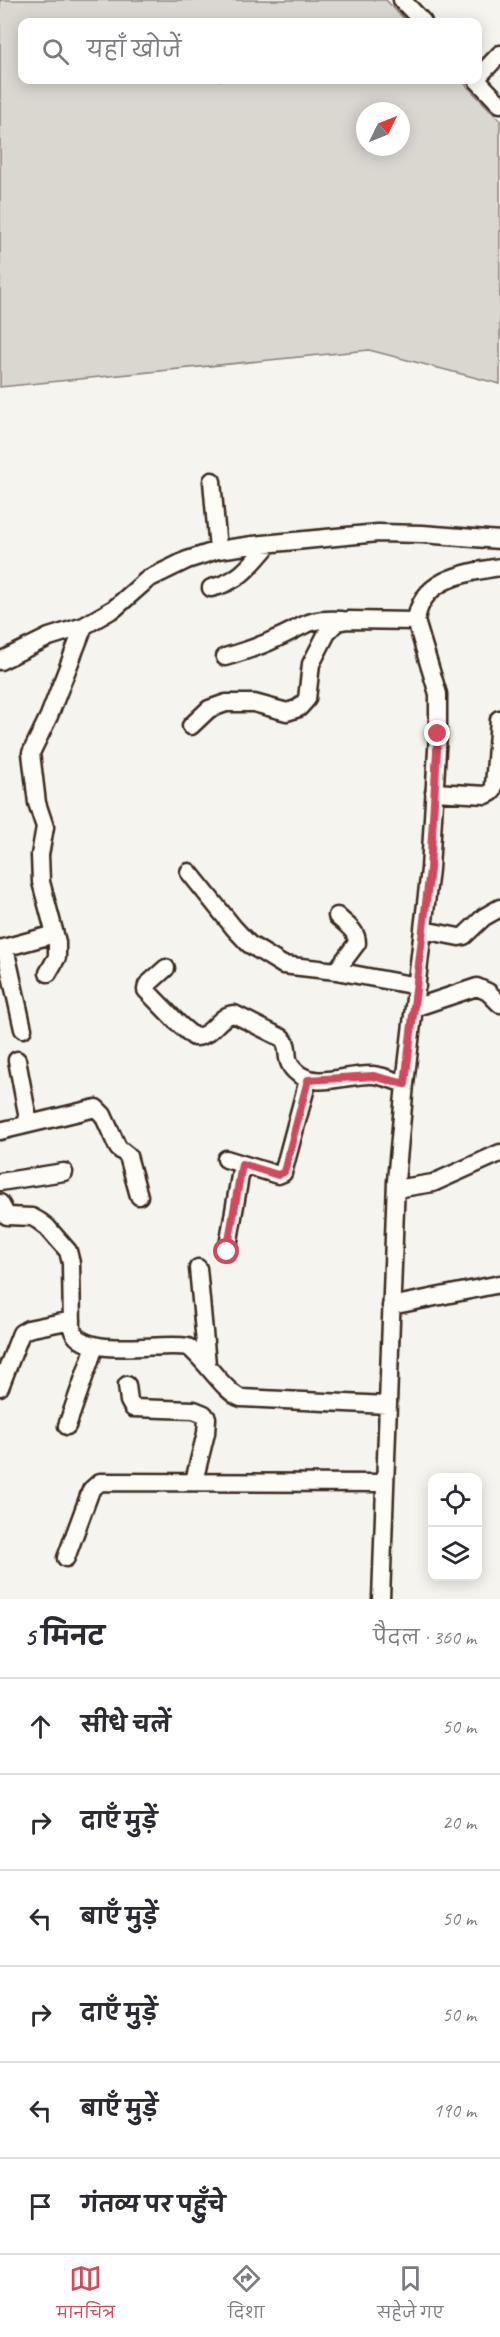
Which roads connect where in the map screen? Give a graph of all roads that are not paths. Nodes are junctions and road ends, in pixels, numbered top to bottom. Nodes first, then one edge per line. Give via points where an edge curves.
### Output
1 (402, 0) edge
2 (419, 18) edge
3 (500, 54) edge
4 (482, 73) edge
5 (482, 84) edge
6 (500, 104) edge
7 (212, 481) dead end
8 (500, 540) edge
9 (269, 544) junction
10 (218, 550) junction
11 (500, 567) edge
12 (211, 588) dead end
13 (342, 620) junction
14 (416, 621) junction
15 (84, 626) junction
16 (225, 657) dead end
17 (0, 661) edge
18 (499, 719) edge
19 (191, 726) dead end
20 (434, 792) junction
21 (189, 872) dead end
22 (500, 908) edge
23 (337, 916) dead end
24 (423, 930) junction
25 (55, 934) junction
26 (2, 949) edge
27 (166, 968) dead end
28 (336, 971) junction
29 (48, 973) dead end
30 (417, 986) junction
31 (500, 1004) edge
32 (414, 1008) junction
33 (23, 1029) dead end
34 (17, 1060) dead end
35 (308, 1080) junction
36 (405, 1084) junction
37 (29, 1124) junction
38 (0, 1131) edge
39 (500, 1153) edge
40 (64, 1172) dead end
41 (0, 1182) edge
42 (396, 1189) junction
43 (139, 1196) dead end
44 (0, 1203) edge
45 (227, 1252) dead end
46 (198, 1268) dead end
47 (500, 1284) edge
48 (391, 1306) junction
49 (72, 1320) junction
50 (95, 1346) junction
51 (207, 1364) junction
52 (128, 1385) dead end
53 (0, 1387) edge
54 (387, 1405) junction
55 (67, 1426) dead end
56 (194, 1482) junction
57 (385, 1483) junction
58 (66, 1558) dead end
59 (381, 1599) edge

1 - 2 street
3 - 4 street
5 - 6 street
7 - 10 street
8 - 9 street via 378,533
9 - 10 street
9 - 12 street via 239,577
10 - 15 street via 148,579 115,608
11 - 14 street via 444,580 426,594
13 - 14 street
13 - 16 street via 305,623 271,641
13 - 19 street via 328,630 311,663 308,699 299,708 287,712 235,702 209,710
14 - 20 street via 438,694
15 - 17 street
15 - 25 street via 31,753 36,802 45,827 41,882
18 - 20 street via 492,792
20 - 24 street
21 - 28 street via 234,928 267,957 295,968
22 - 24 street via 459,937
23 - 28 street via 354,931 357,943
24 - 30 street
25 - 26 street
25 - 29 street via 57,957
26 - 33 street
27 - 35 street via 146,990 189,1034 201,1037 227,1015 234,1014 282,1038 289,1064
28 - 30 street
30 - 32 street
31 - 32 street via 477,987
32 - 36 street
34 - 37 street
35 - 36 street via 373,1076
35 - 45 street via 284,1172 278,1175 234,1161
36 - 42 street
37 - 38 street
37 - 43 street via 96,1108 115,1144 128,1156
39 - 42 street via 433,1183
40 - 41 street
42 - 48 street
44 - 49 street via 7,1216 39,1221 68,1251
46 - 51 street
47 - 48 street
48 - 54 street
49 - 50 street via 76,1339
49 - 53 street via 21,1333
50 - 51 street via 181,1345
50 - 55 street
51 - 54 street via 234,1396 241,1398
52 - 56 street via 133,1408 194,1410 207,1418
54 - 57 street
56 - 57 street
56 - 58 street via 97,1483
57 - 59 street

